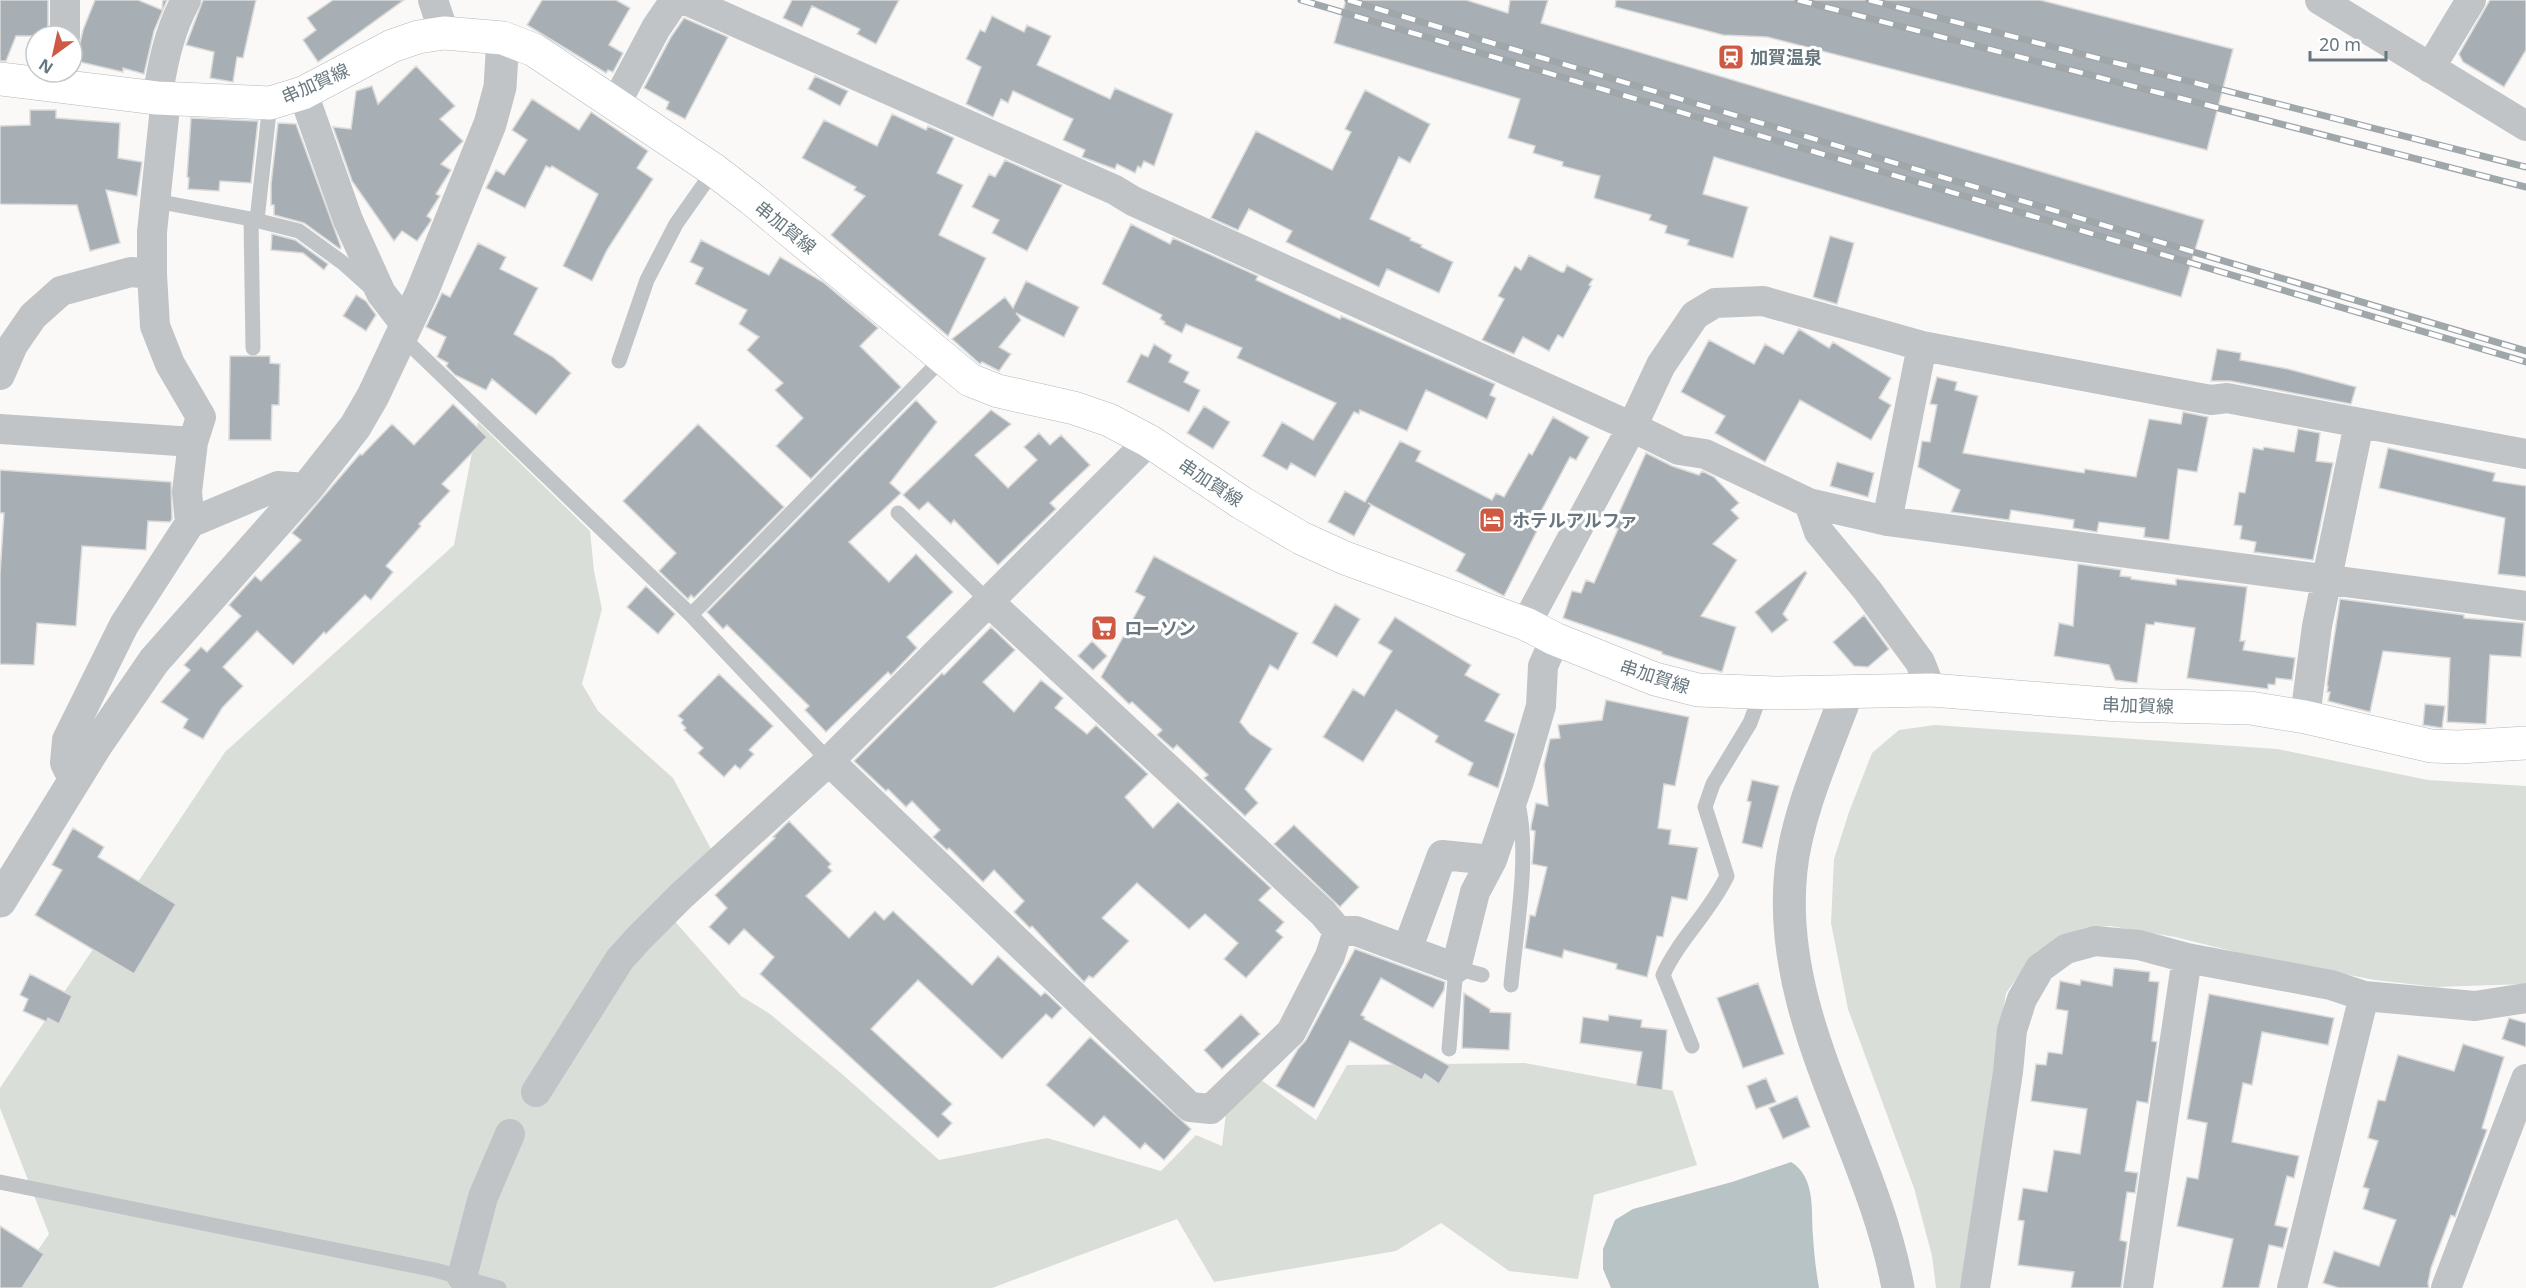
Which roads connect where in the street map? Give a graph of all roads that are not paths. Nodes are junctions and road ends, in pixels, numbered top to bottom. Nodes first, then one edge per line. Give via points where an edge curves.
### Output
1 (65, 0) edge
2 (186, 0) edge
3 (433, 0) edge
4 (675, 0) edge
5 (686, 0) edge
6 (2320, 0) edge
7 (2471, 0) edge
8 (65, 24) edge
9 (444, 33) junction
10 (503, 38) junction
11 (2430, 68) junction
12 (0, 79) edge
13 (24, 79) edge
14 (84, 84) edge
15 (303, 93) junction
16 (162, 98) junction
17 (270, 103) junction
18 (615, 105) junction
19 (2526, 126) edge
20 (714, 171) junction
21 (156, 201) junction
22 (254, 219) junction
23 (152, 274) junction
24 (381, 293) junction
25 (402, 330) junction
26 (1922, 346) junction
27 (253, 348) dead end
28 (942, 359) junction
29 (619, 361) dead end
30 (0, 375) edge
31 (2359, 424) junction
32 (1632, 427) junction
33 (0, 429) edge
34 (1149, 441) junction
35 (193, 442) junction
36 (2526, 454) edge
37 (307, 488) junction
38 (1809, 503) junction
39 (898, 513) dead end
40 (1887, 521) junction
41 (190, 523) junction
42 (2329, 578) junction
43 (988, 601) junction
44 (2526, 606) edge
45 (692, 615) junction
46 (1526, 624) junction
47 (1555, 639) junction
48 (1931, 690) junction
49 (1761, 693) junction
50 (1847, 693) junction
51 (2305, 717) junction
52 (2526, 743) edge
53 (829, 761) junction
54 (74, 782) junction
55 (1515, 792) junction
56 (1492, 861) junction
57 (0, 901) edge
58 (1338, 932) junction
59 (1407, 950) junction
60 (2187, 958) junction
61 (1469, 972) junction
62 (1511, 985) dead end
63 (2364, 996) junction
64 (2526, 998) edge
65 (1692, 1046) dead end
66 (1449, 1049) dead end
67 (2526, 1079) edge
68 (536, 1092) dead end
69 (510, 1134) dead end
70 (0, 1182) edge
71 (462, 1277) junction
72 (499, 1288) edge
73 (1898, 1288) edge
74 (1975, 1288) edge
75 (2138, 1288) edge
76 (2292, 1288) edge
77 (2446, 1288) edge

1 - 8 street
2 - 16 street via 165,52
3 - 9 street
4 - 18 street
5 - 32 street via 1115,190
6 - 11 street
7 - 11 street
9 - 10 main road, 串加賀線
9 - 15 main road, 串加賀線 via 392,46
10 - 18 main road, 串加賀線 via 534,50
10 - 25 street via 500,87 490,124 422,292
11 - 19 street
12 - 13 main road, 串加賀線
14 - 16 main road, 串加賀線
15 - 17 main road, 串加賀線
15 - 24 street via 348,220
16 - 17 main road, 串加賀線
16 - 21 street
17 - 22 lane
18 - 20 main road, 串加賀線
20 - 28 main road, 串加賀線 via 793,231
20 - 29 lane via 676,224 647,280
21 - 22 lane
21 - 23 street
22 - 24 lane via 299,231
22 - 27 lane
23 - 30 street via 131,272 61,291 33,316 13,345
23 - 35 street via 156,327 170,364 201,417
24 - 25 street
25 - 37 street via 355,427
25 - 45 lane
26 - 31 street
26 - 32 street via 1763,301 1715,303 1695,315 1660,365
26 - 40 street
28 - 34 main road, 串加賀線 via 970,381 1074,408
28 - 45 lane
31 - 36 street
31 - 42 street
32 - 38 street via 1679,450 1705,454
32 - 46 street
33 - 35 street
34 - 43 street
34 - 46 main road, 串加賀線 via 1301,537 1345,558
35 - 41 street via 187,492
37 - 41 street via 278,486
37 - 54 street via 154,661
38 - 40 street
38 - 48 street via 1819,532 1920,662
39 - 43 lane
40 - 42 street
41 - 54 street via 124,626 67,740 64,763
42 - 44 street
42 - 51 street via 2317,626
43 - 53 street
43 - 58 street via 1323,913
45 - 53 lane
46 - 47 main road, 串加賀線
47 - 49 main road, 串加賀線 via 1655,679 1698,690
47 - 55 street via 1543,666 1541,706
48 - 50 main road, 串加賀線
48 - 51 main road, 串加賀線 via 2118,705 2250,708
49 - 50 main road, 串加賀線
49 - 65 lane via 1750,723 1713,784 1705,807 1727,876 1670,958 1663,975
50 - 73 street via 1797,837 1791,870 1790,941 1807,1019 1875,1200
51 - 52 main road, 串加賀線 via 2445,747
53 - 58 street via 1190,1107 1211,1109 1291,1032
53 - 68 street via 681,896 627,951
54 - 57 street
55 - 56 street
55 - 62 lane via 1522,817 1522,866
56 - 59 street via 1442,855
56 - 61 street via 1475,892
58 - 59 street via 1356,931
59 - 61 street
60 - 63 street
60 - 74 street via 2139,945 2095,941 2066,949 2040,968 2022,999 2012,1030
60 - 75 street
61 - 66 lane
63 - 64 street via 2475,1006
63 - 76 street
67 - 77 street
69 - 71 street via 483,1197
70 - 71 lane
71 - 72 lane

